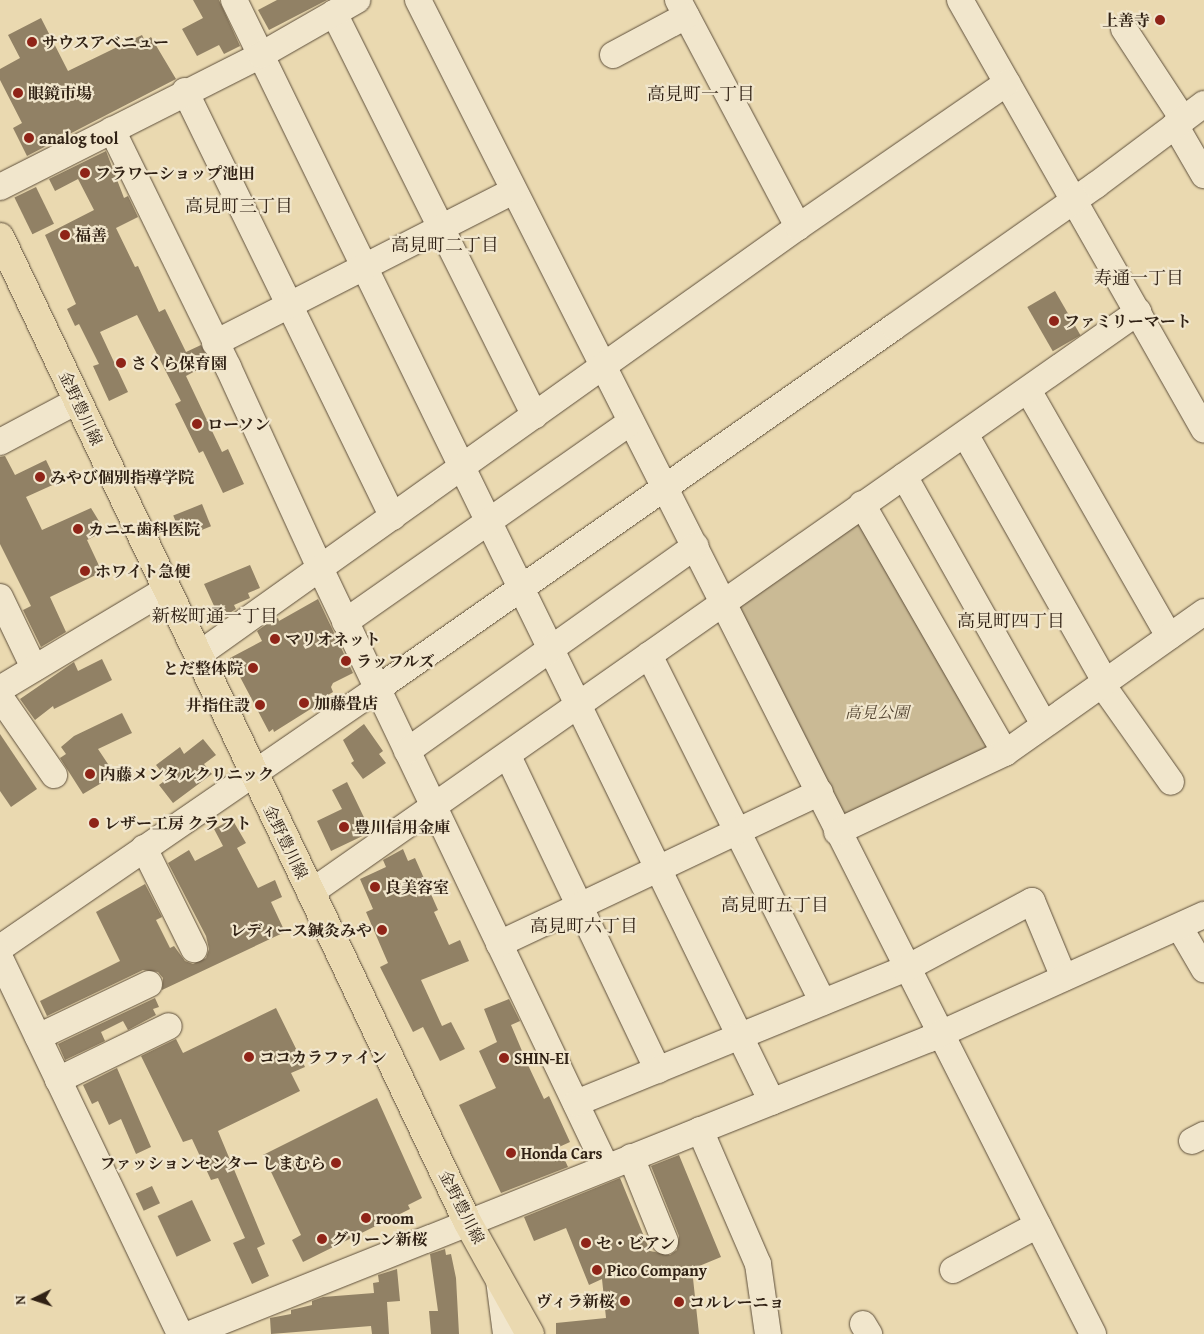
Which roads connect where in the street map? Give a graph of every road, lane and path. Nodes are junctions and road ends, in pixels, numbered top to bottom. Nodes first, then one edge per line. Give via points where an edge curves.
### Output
1 (234, 0) edge
2 (357, 0) edge
3 (418, 0) edge
4 (960, 0) edge
5 (682, 8) edge
6 (334, 13) junction
7 (1124, 29) dead end
8 (261, 55) junction
9 (613, 55) dead end
10 (1007, 83) junction
11 (185, 91) junction
12 (1187, 116) edge
13 (112, 130) junction
14 (1204, 175) edge
15 (0, 187) edge
16 (513, 191) junction
17 (1076, 200) junction
18 (798, 226) junction
19 (440, 229) junction
20 (0, 237) edge
21 (366, 267) junction
22 (292, 305) junction
23 (1138, 312) junction
24 (215, 343) junction
25 (603, 368) junction
26 (1028, 390) junction
27 (77, 401) junction
28 (535, 416) junction
29 (631, 422) junction
30 (1204, 429) edge
31 (965, 434) junction
32 (0, 442) edge
33 (463, 468) junction
34 (904, 476) junction
35 (665, 486) junction
36 (862, 504) junction
37 (393, 517) junction
38 (489, 521) junction
39 (695, 546) junction
40 (320, 568) junction
41 (166, 588) junction
42 (519, 588) junction
43 (0, 597) edge
44 (723, 604) junction
45 (1204, 612) edge
46 (346, 622) junction
47 (1169, 636) junction
48 (550, 649) junction
49 (198, 655) junction
50 (649, 656) junction
51 (34, 668) junction
52 (1103, 682) junction
53 (0, 689) edge
54 (378, 689) junction
55 (0, 697) edge
56 (578, 705) junction
57 (1043, 723) junction
58 (407, 751) junction
59 (1005, 753) junction
60 (508, 756) junction
61 (253, 773) junction
62 (54, 775) dead end
63 (1171, 782) dead end
64 (820, 792) junction
65 (434, 808) junction
66 (737, 831) junction
67 (837, 832) junction
68 (144, 848) junction
69 (658, 869) junction
70 (310, 893) junction
71 (580, 907) junction
72 (1204, 915) edge
73 (1180, 928) junction
74 (500, 944) junction
75 (0, 948) edge
76 (194, 949) dead end
77 (0, 958) edge
78 (905, 969) junction
79 (1204, 969) edge
80 (1064, 978) junction
81 (149, 984) dead end
82 (823, 1002) junction
83 (169, 1026) dead end
84 (941, 1034) junction
85 (741, 1036) junction
86 (38, 1037) junction
87 (658, 1070) junction
88 (58, 1080) junction
89 (772, 1102) junction
90 (576, 1103) junction
91 (700, 1130) junction
92 (631, 1157) junction
93 (606, 1167) junction
94 (468, 1223) junction
95 (1038, 1225) junction
96 (665, 1241) dead end
97 (954, 1270) dead end
98 (498, 1277) junction
99 (1085, 1332) edge
100 (180, 1334) edge
101 (190, 1334) edge
102 (506, 1334) edge
103 (530, 1334) edge
104 (768, 1334) edge

1 - 8 street
2 - 6 street
3 - 16 street
4 - 10 street
5 - 9 street
5 - 18 street
6 - 8 street
6 - 19 street
7 - 12 street
8 - 11 street
8 - 21 street
10 - 17 street
10 - 18 street
11 - 13 street
11 - 22 street
12 - 14 street
12 - 17 street
13 - 15 street
13 - 24 street
16 - 19 street
16 - 25 street
17 - 23 street
17 - 35 street
18 - 25 street
19 - 21 street
19 - 28 street
20 - 27 main road, 金野豊川線
21 - 22 street
21 - 33 street
22 - 24 street
22 - 37 street
23 - 26 street
23 - 30 street
24 - 40 street
25 - 28 street
25 - 29 street
26 - 31 street
26 - 47 street
27 - 32 street
27 - 41 main road, 金野豊川線
28 - 33 street
29 - 35 street
29 - 38 street
31 - 34 street
31 - 52 street
33 - 37 street
33 - 38 street
34 - 36 street
34 - 57 street
35 - 39 street
35 - 42 street
36 - 44 street
36 - 59 street
37 - 40 street
38 - 42 street
38 - 46 street
39 - 44 street
39 - 48 street
40 - 46 street
40 - 49 street
41 - 49 main road, 金野豊川線
41 - 51 street
42 - 48 street
42 - 54 street
43 - 51 street
44 - 50 street
44 - 64 street
45 - 47 street
46 - 54 street
47 - 52 street
48 - 56 street
48 - 58 street
49 - 61 main road, 金野豊川線
50 - 56 street
50 - 66 street
51 - 53 street
52 - 57 street
52 - 63 street
54 - 58 street
54 - 61 street
55 - 62 street
56 - 60 street
56 - 69 street
57 - 59 street
58 - 65 street
59 - 67 street
60 - 65 street
60 - 71 street
61 - 68 street
61 - 70 main road, 金野豊川線
64 - 66 street
64 - 67 street
65 - 70 street
65 - 74 street
66 - 69 street
66 - 82 street
67 - 78 street
68 - 75 street
68 - 76 street
69 - 71 street
69 - 85 street
70 - 94 main road, 金野豊川線
71 - 74 street
71 - 87 street
72 - 73 street
73 - 79 street
73 - 80 street
74 - 90 street
77 - 86 street
78 - 80 street via 1032,901
78 - 82 street
78 - 84 street
80 - 84 street
81 - 86 street
82 - 85 street
83 - 88 street
84 - 89 street
84 - 95 street
85 - 87 street
85 - 89 street
86 - 88 street
87 - 90 street
88 - 100 street
89 - 91 street
90 - 93 street
91 - 92 street
91 - 104 street via 758,1264
92 - 93 street
92 - 96 street
93 - 94 street
94 - 98 main road, 金野豊川線
94 - 101 street
95 - 97 street
95 - 99 street
98 - 102 street
98 - 103 main road, 金野豊川線

